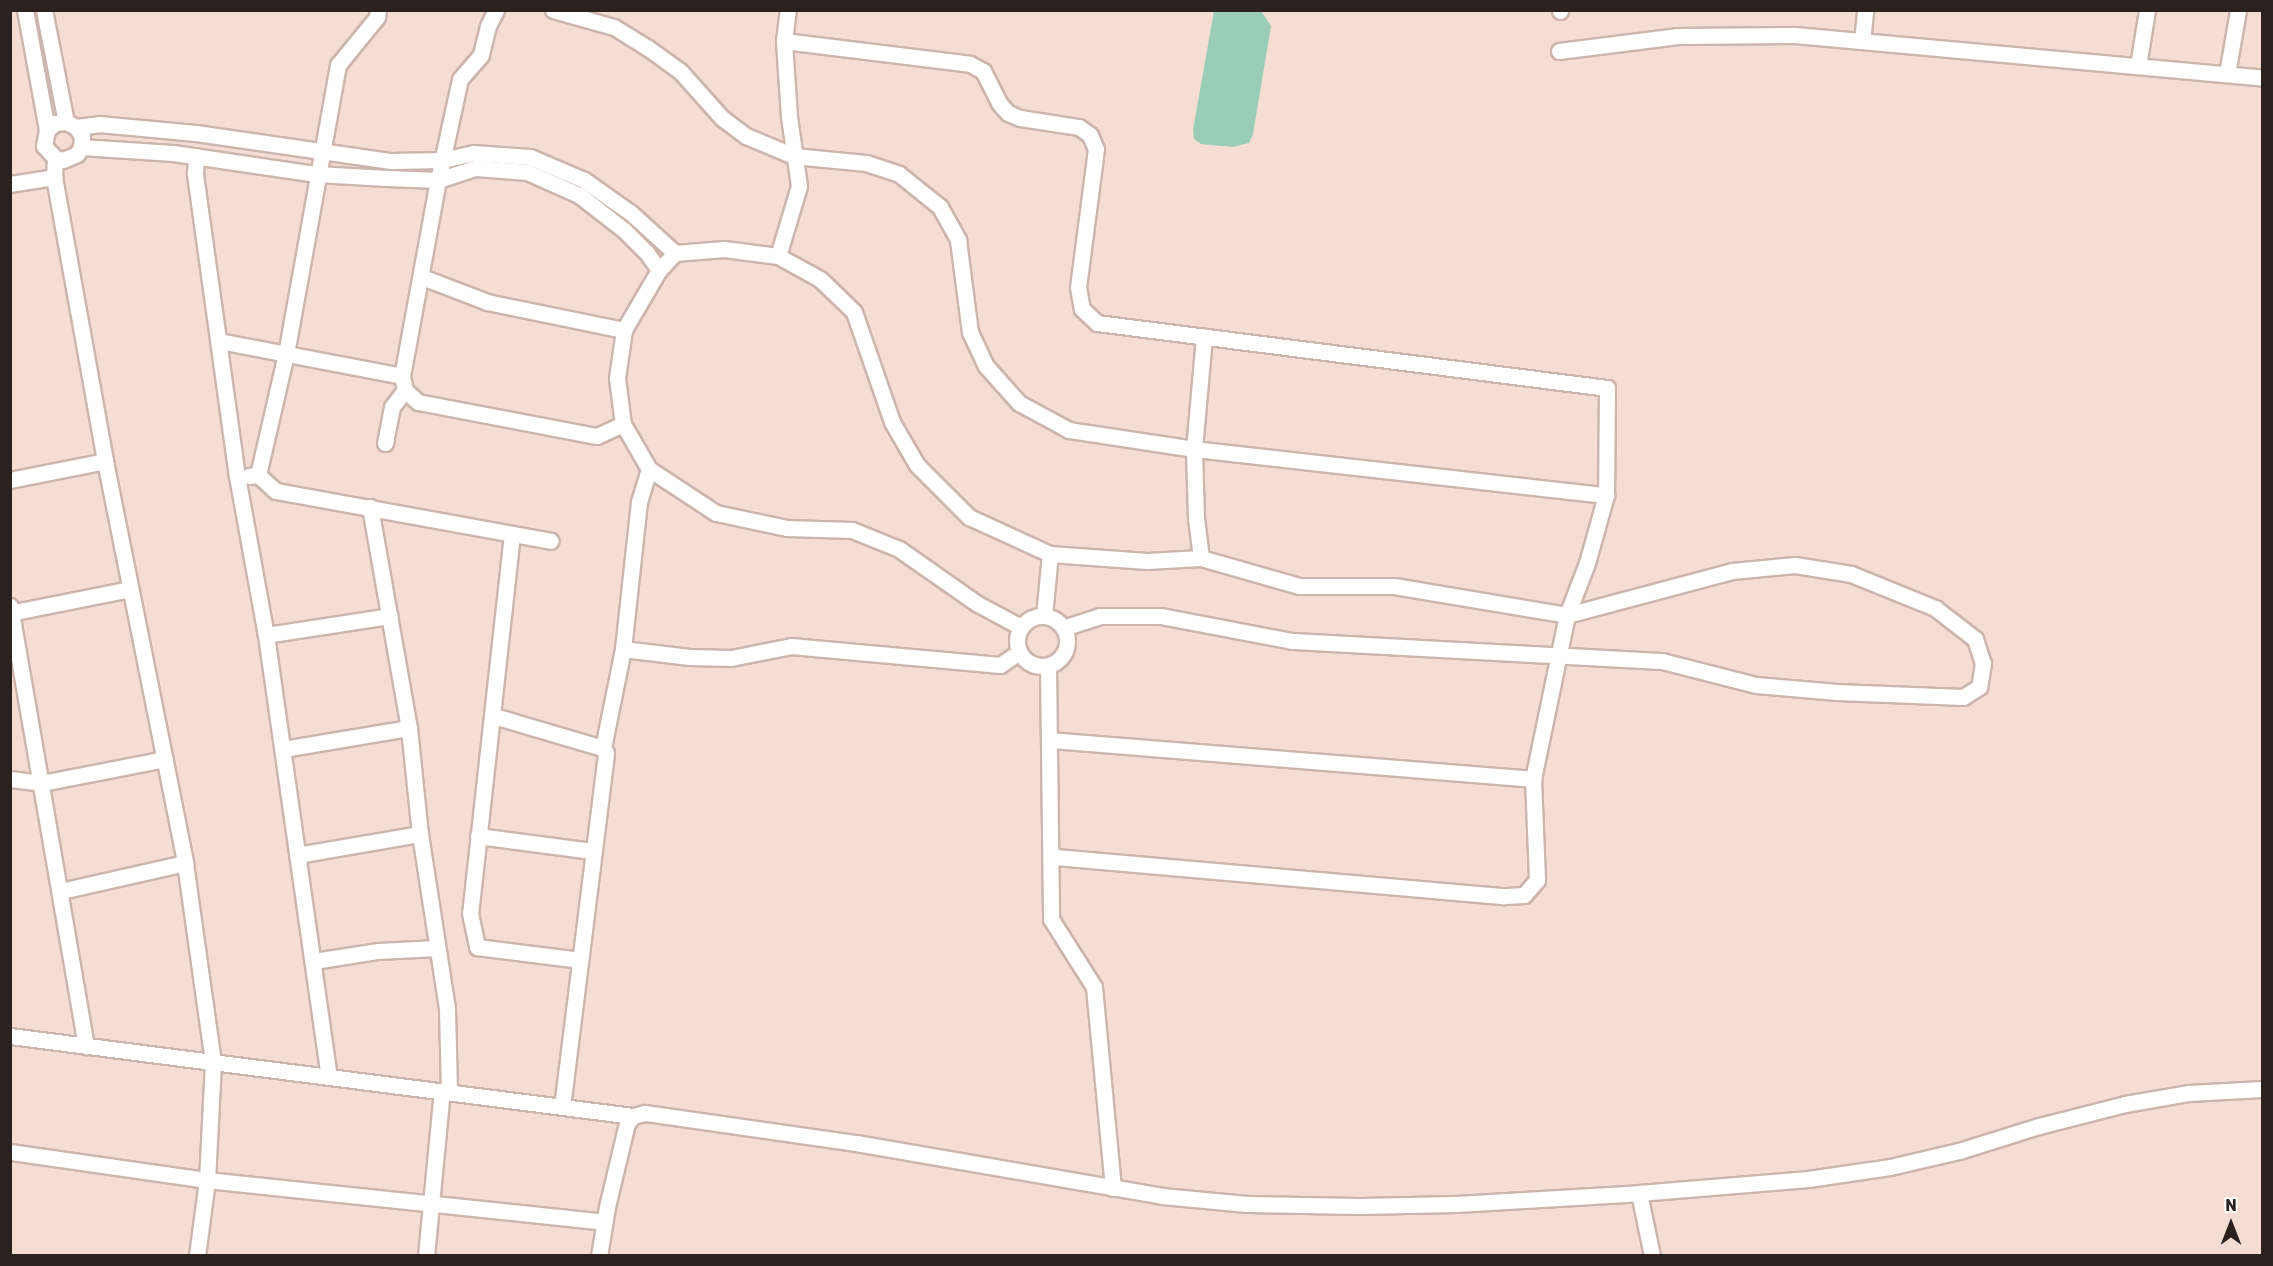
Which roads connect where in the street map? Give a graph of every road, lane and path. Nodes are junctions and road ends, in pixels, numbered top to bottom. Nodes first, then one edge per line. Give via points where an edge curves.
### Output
1 (25, 10) edge
2 (44, 10) edge
3 (378, 10) edge
4 (496, 10) edge
5 (552, 10) edge
6 (788, 10) edge
7 (1865, 10) edge
8 (2147, 10) edge
9 (2238, 10) edge
10 (783, 41) junction
11 (1862, 41) junction
12 (1559, 51) dead end
13 (2138, 66) junction
14 (2227, 74) junction
15 (2262, 78) edge
16 (71, 124) junction
17 (47, 130) junction
18 (81, 147) junction
19 (322, 150) junction
20 (196, 156) junction
21 (794, 156) junction
22 (55, 158) junction
23 (443, 160) junction
24 (316, 174) junction
25 (54, 177) junction
26 (438, 180) junction
27 (10, 184) edge
28 (675, 253) junction
29 (778, 256) junction
30 (659, 270) junction
31 (422, 277) junction
32 (624, 330) junction
33 (1204, 336) junction
34 (219, 341) junction
35 (285, 354) junction
36 (404, 383) junction
37 (623, 424) junction
38 (385, 443) dead end
39 (1194, 449) junction
40 (105, 461) junction
41 (649, 469) junction
42 (258, 475) junction
43 (237, 476) junction
44 (10, 480) edge
45 (1606, 495) junction
46 (370, 507) junction
47 (512, 534) junction
48 (550, 541) dead end
49 (1050, 554) junction
50 (1201, 558) junction
51 (130, 589) junction
52 (11, 611) edge
53 (1567, 615) junction
54 (390, 616) junction
55 (1044, 616) junction
56 (1021, 627) junction
57 (1064, 628) junction
58 (266, 635) junction
59 (14, 647) edge
60 (623, 650) junction
61 (1018, 652) junction
62 (1559, 654) junction
63 (1048, 666) junction
64 (494, 716) junction
65 (410, 728) junction
66 (1050, 740) junction
67 (603, 748) junction
68 (283, 749) junction
69 (165, 759) junction
70 (1533, 779) junction
71 (10, 780) edge
72 (42, 783) junction
73 (420, 834) junction
74 (478, 836) junction
75 (592, 851) junction
76 (297, 855) junction
77 (1052, 857) junction
78 (185, 863) junction
79 (61, 891) junction
80 (437, 948) junction
81 (580, 960) junction
82 (314, 961) junction
83 (10, 1036) edge
84 (86, 1046) junction
85 (213, 1062) junction
86 (329, 1077) junction
87 (2262, 1089) edge
88 (446, 1092) junction
89 (562, 1107) junction
90 (633, 1116) junction
91 (10, 1152) edge
92 (207, 1180) junction
93 (1113, 1188) junction
94 (1639, 1194) junction
95 (431, 1203) junction
96 (604, 1222) junction
97 (197, 1256) edge
98 (426, 1256) edge
99 (599, 1256) edge
100 (1652, 1256) edge

1 - 17 street
2 - 16 street
3 - 19 street via 377,17 338,65
4 - 23 street via 481,54 460,79
5 - 21 street via 614,27 680,71 722,118 746,136
6 - 10 street
7 - 11 street
8 - 13 street
9 - 14 street
10 - 21 street
10 - 33 street via 970,64 983,70 1008,113 1079,127 1090,135 1096,149 1078,287 1082,309 1097,322
11 - 12 street via 1794,35 1678,36
11 - 13 street
13 - 14 street
14 - 15 street
16 - 17 street via 55,123
16 - 18 street via 82,136
16 - 19 street via 120,126
17 - 22 street via 44,146
18 - 20 street
18 - 22 street via 71,158
19 - 23 street via 391,161
19 - 24 street
20 - 24 street
20 - 34 street via 195,174
21 - 29 street via 799,186
21 - 39 street via 866,163 899,174 940,207 958,240 970,332 986,366 1019,403 1069,430
22 - 25 street
23 - 26 street
23 - 28 street via 473,153 530,157 584,180 631,213
24 - 26 street
24 - 35 street
25 - 27 street
25 - 40 street
26 - 30 street via 476,168 527,172 579,195 625,231
26 - 31 street
28 - 29 street via 724,249
28 - 30 street
29 - 49 street via 820,279 854,312 892,422 917,465 969,517
30 - 32 street
31 - 32 street via 487,302
31 - 36 street
32 - 37 street via 617,378
33 - 39 street
33 - 45 street via 1606,388
34 - 35 street
34 - 43 street
35 - 36 street
35 - 42 street
36 - 37 street via 418,402 597,436
36 - 38 street via 392,407
37 - 41 street
39 - 45 street
39 - 50 street
40 - 44 street
40 - 51 street
41 - 56 street via 716,513 787,528 852,530 899,549 976,603
41 - 60 street via 639,502
42 - 43 street
42 - 46 street via 276,491
43 - 58 street
45 - 53 street
46 - 47 street
46 - 54 street
47 - 48 street
47 - 64 street
49 - 50 street via 1146,561
49 - 55 street
50 - 53 street via 1299,586 1394,586
51 - 52 street
51 - 69 street
52 - 59 street
53 - 62 street
53 - 62 street via 1732,571 1794,564 1851,574 1935,608 1975,639 1983,663 1979,687 1963,697 1756,685 1662,661
54 - 58 street
54 - 65 street
55 - 56 street via 1031,618
55 - 57 street
56 - 61 street via 1016,639
57 - 62 street via 1100,616 1161,616 1292,641
57 - 63 street via 1067,644 1061,658
58 - 68 street
59 - 72 street
60 - 61 street via 731,658 791,646 1000,664
60 - 67 street
61 - 63 street via 1030,664
62 - 70 street
63 - 66 street
64 - 67 street
64 - 74 street
65 - 68 street
65 - 73 street
66 - 70 street
66 - 77 street
67 - 75 street via 606,753
68 - 76 street
69 - 72 street
69 - 78 street
70 - 77 street via 1537,880 1524,895
71 - 72 street
72 - 79 street
73 - 76 street
73 - 80 street
74 - 75 street
74 - 81 street via 470,914 477,947
75 - 81 street
76 - 82 street
77 - 93 street via 1051,919 1094,987
78 - 79 street
78 - 85 street
79 - 84 street
80 - 82 street via 378,951
80 - 88 street via 447,1009
81 - 89 street
82 - 86 street
83 - 84 street
84 - 85 street
85 - 86 street
85 - 92 street
86 - 88 street
87 - 94 street via 2189,1093 2125,1104 1890,1167 1808,1179
88 - 89 street
88 - 95 street
89 - 90 street
90 - 93 street via 645,1113 856,1143
90 - 96 street via 627,1123
91 - 92 street
92 - 95 street
92 - 97 street
93 - 94 street via 1247,1204 1360,1206
94 - 100 street
95 - 96 street
95 - 98 street
96 - 99 street

